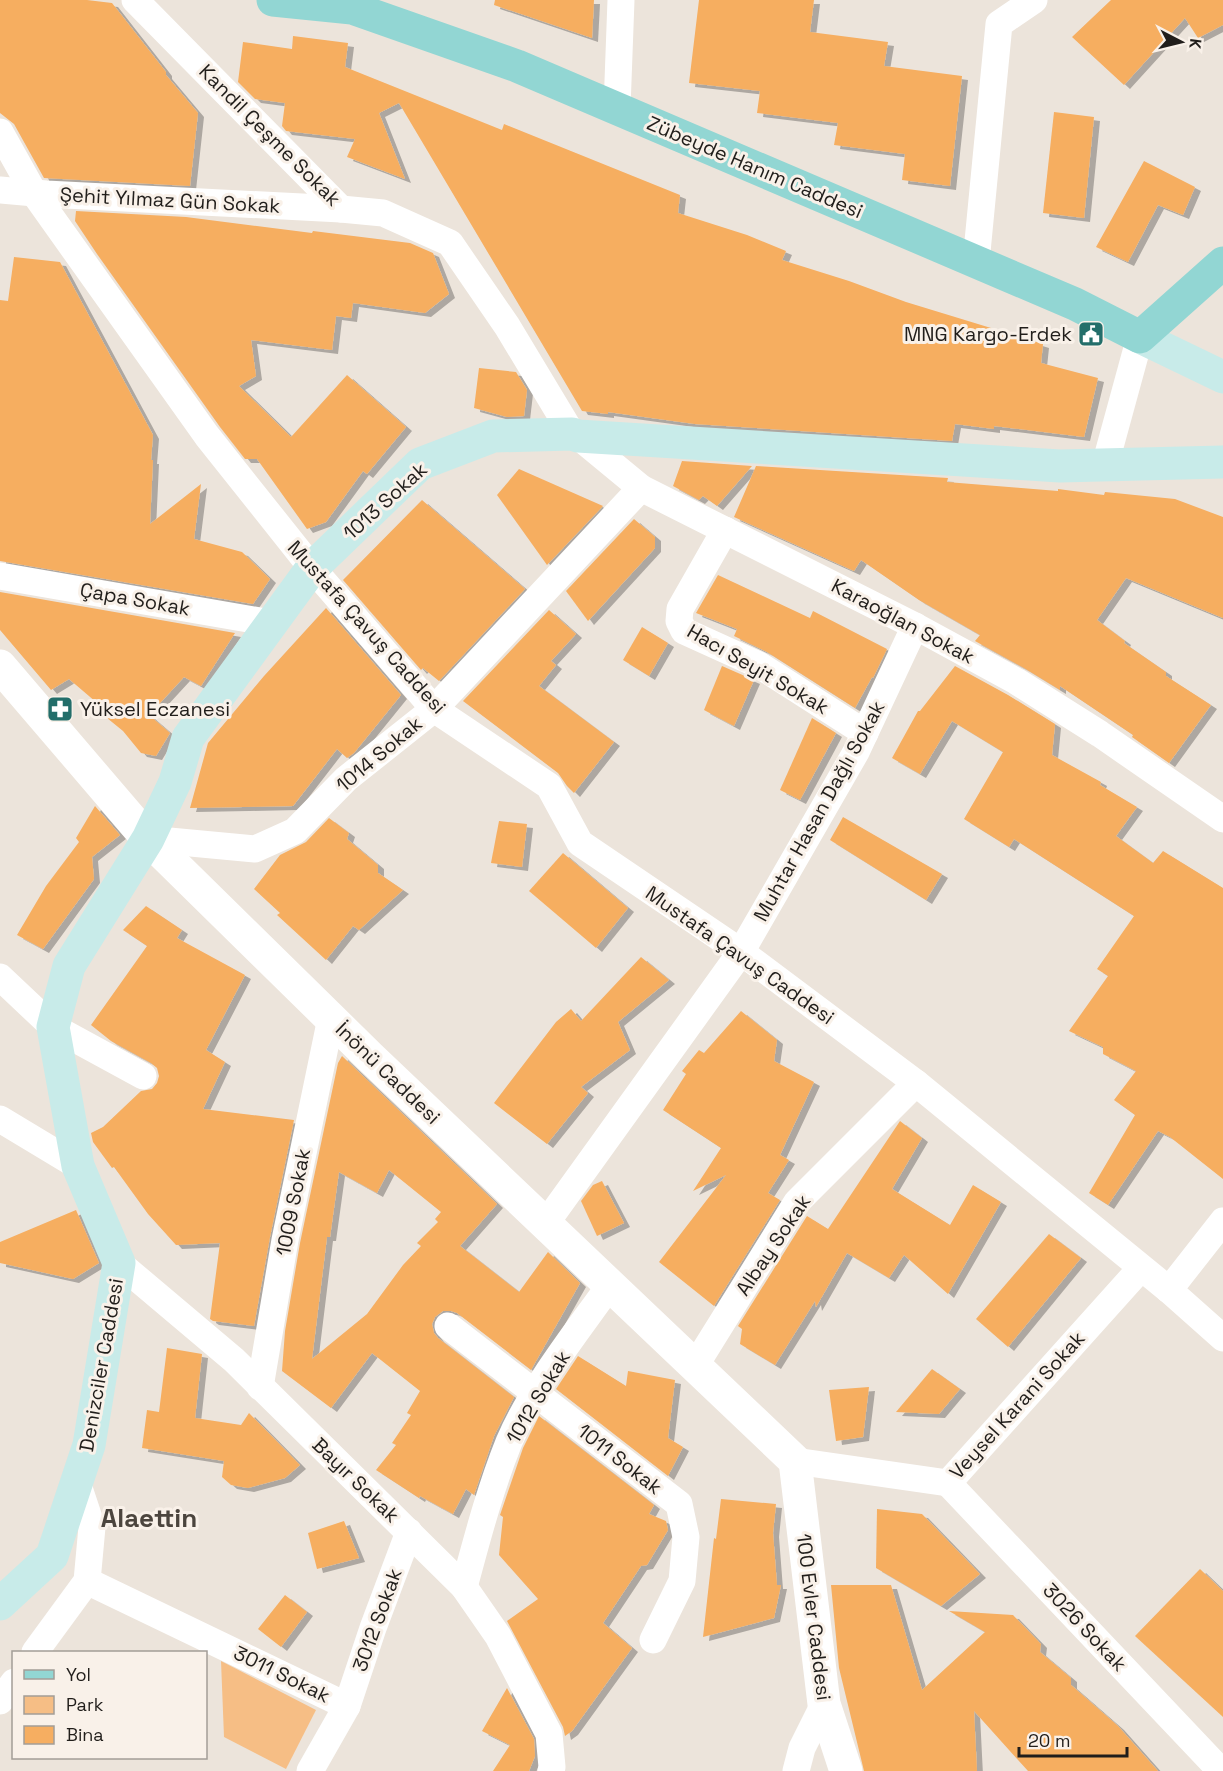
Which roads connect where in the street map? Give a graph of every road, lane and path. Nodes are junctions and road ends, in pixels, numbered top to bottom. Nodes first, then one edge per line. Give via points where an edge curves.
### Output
1 (135, 0) edge
2 (273, 0) edge
3 (621, 0) edge
4 (1034, 0) edge
5 (352, 4) edge
6 (617, 108) junction
7 (0, 132) edge
8 (0, 190) edge
9 (34, 192) junction
10 (341, 208) junction
11 (976, 262) junction
12 (1223, 263) edge
13 (1140, 337) junction
14 (1223, 377) edge
15 (575, 435) junction
16 (1223, 462) edge
17 (1105, 465) junction
18 (641, 488) junction
19 (725, 530) junction
20 (312, 568) junction
21 (0, 576) edge
22 (271, 623) junction
23 (915, 626) junction
24 (0, 666) edge
25 (434, 709) junction
26 (865, 734) junction
27 (1223, 819) edge
28 (148, 839) junction
29 (741, 952) junction
30 (0, 977) edge
31 (331, 1018) junction
32 (53, 1027) junction
33 (143, 1076) dead end
34 (916, 1083) junction
35 (0, 1119) edge
36 (78, 1166) junction
37 (1223, 1221) edge
38 (546, 1223) junction
39 (119, 1263) junction
40 (1141, 1268) junction
41 (610, 1285) junction
42 (1169, 1290) junction
43 (448, 1326) dead end
44 (1223, 1338) edge
45 (695, 1366) junction
46 (260, 1387) junction
47 (535, 1394) junction
48 (795, 1461) junction
49 (77, 1482) junction
50 (948, 1483) junction
51 (409, 1532) junction
52 (87, 1581) junction
53 (464, 1587) junction
54 (0, 1604) edge
55 (652, 1640) dead end
56 (36, 1651) edge
57 (12, 1685) edge
58 (0, 1701) edge
59 (824, 1704) junction
60 (347, 1706) junction
61 (841, 1768) edge
62 (310, 1771) edge
63 (551, 1771) edge
64 (796, 1771) edge
65 (1221, 1771) edge

1 - 10 street, Kandil Çeşme Sokak
2 - 5 main road, Zübeyde Hanım Caddesi
3 - 6 street
4 - 11 street via 999,24
5 - 6 main road, Zübeyde Hanım Caddesi
6 - 11 main road, Zübeyde Hanım Caddesi
7 - 9 street, Mustafa Çavuş Caddesi
8 - 9 street, Şehit Yılmaz Gün Sokak
9 - 10 street, Şehit Yılmaz Gün Sokak
9 - 20 street, Mustafa Çavuş Caddesi via 207,436
10 - 15 street, Kandil Çeşme Sokak via 383,213 450,243
11 - 13 main road, Zübeyde Hanım Caddesi
12 - 13 main road
13 - 14 main road, Zübeyde Hanım Caddesi
13 - 17 street
15 - 17 main road, 1013 Sokak via 1060,466
15 - 18 street, Karaoğlan Sokak
15 - 20 main road, 1013 Sokak via 493,436 420,464
16 - 17 main road, 1013 Sokak
18 - 19 street, Karaoğlan Sokak
18 - 25 street, 1014 Sokak
19 - 23 street, Karaoğlan Sokak
19 - 26 street, Hacı Seyit Sokak via 680,609 679,621 684,631 759,665
20 - 22 main road, 1013 Sokak
20 - 25 street, Mustafa Çavuş Caddesi
21 - 22 street, Çapa Sokak
22 - 28 main road, Denizciler Caddesi via 188,738 175,782
23 - 26 street, Muhtar Hasan Dağlı Sokak
23 - 27 street, Karaoğlan Sokak via 1016,681
24 - 28 street, İnönü Caddesi
25 - 28 street, 1014 Sokak via 346,779 296,831 255,849
25 - 29 street, Mustafa Çavuş Caddesi via 549,786 580,843
26 - 29 street, Muhtar Hasan Dağlı Sokak
28 - 31 street, İnönü Caddesi
28 - 32 main road, Denizciler Caddesi via 69,966
29 - 34 street, Mustafa Çavuş Caddesi
29 - 38 street, Muhtar Hasan Dağlı Sokak
30 - 32 street
31 - 38 street, İnönü Caddesi
31 - 46 street, 1009 Sokak via 285,1240
32 - 33 street
32 - 36 main road, Denizciler Caddesi
34 - 40 street, Mustafa Çavuş Caddesi
34 - 45 street, Albay Sokak via 797,1202
35 - 36 street
36 - 39 main road, Denizciler Caddesi
37 - 42 street
38 - 41 street, İnönü Caddesi
39 - 46 street, Bayır Sokak via 234,1360
39 - 49 main road, Denizciler Caddesi via 89,1445
40 - 42 street, Mustafa Çavuş Caddesi
40 - 50 street, Veysel Karani Sokak
41 - 45 street, İnönü Caddesi
41 - 47 street, 1012 Sokak
42 - 44 street, Mustafa Çavuş Caddesi
43 - 47 street, 1011 Sokak
45 - 48 street, İnönü Caddesi
46 - 51 street, Bayır Sokak
47 - 53 street, 1012 Sokak via 509,1442
47 - 55 street, 1011 Sokak via 679,1504 686,1537 682,1581
48 - 50 street, Veysel Karani Sokak
48 - 59 street, 100 Evler Caddesi
49 - 52 street via 92,1527
49 - 54 main road, Denizciler Caddesi via 52,1556
50 - 65 street, 3026 Sokak
51 - 53 street, Bayır Sokak
51 - 60 street, 3012 Sokak
52 - 56 street
52 - 60 street, 3011 Sokak
53 - 63 street, Bayır Sokak via 498,1636 549,1734
57 - 58 street
59 - 61 street, 100 Evler Caddesi
59 - 64 street via 802,1748
60 - 62 street, 3012 Sokak

